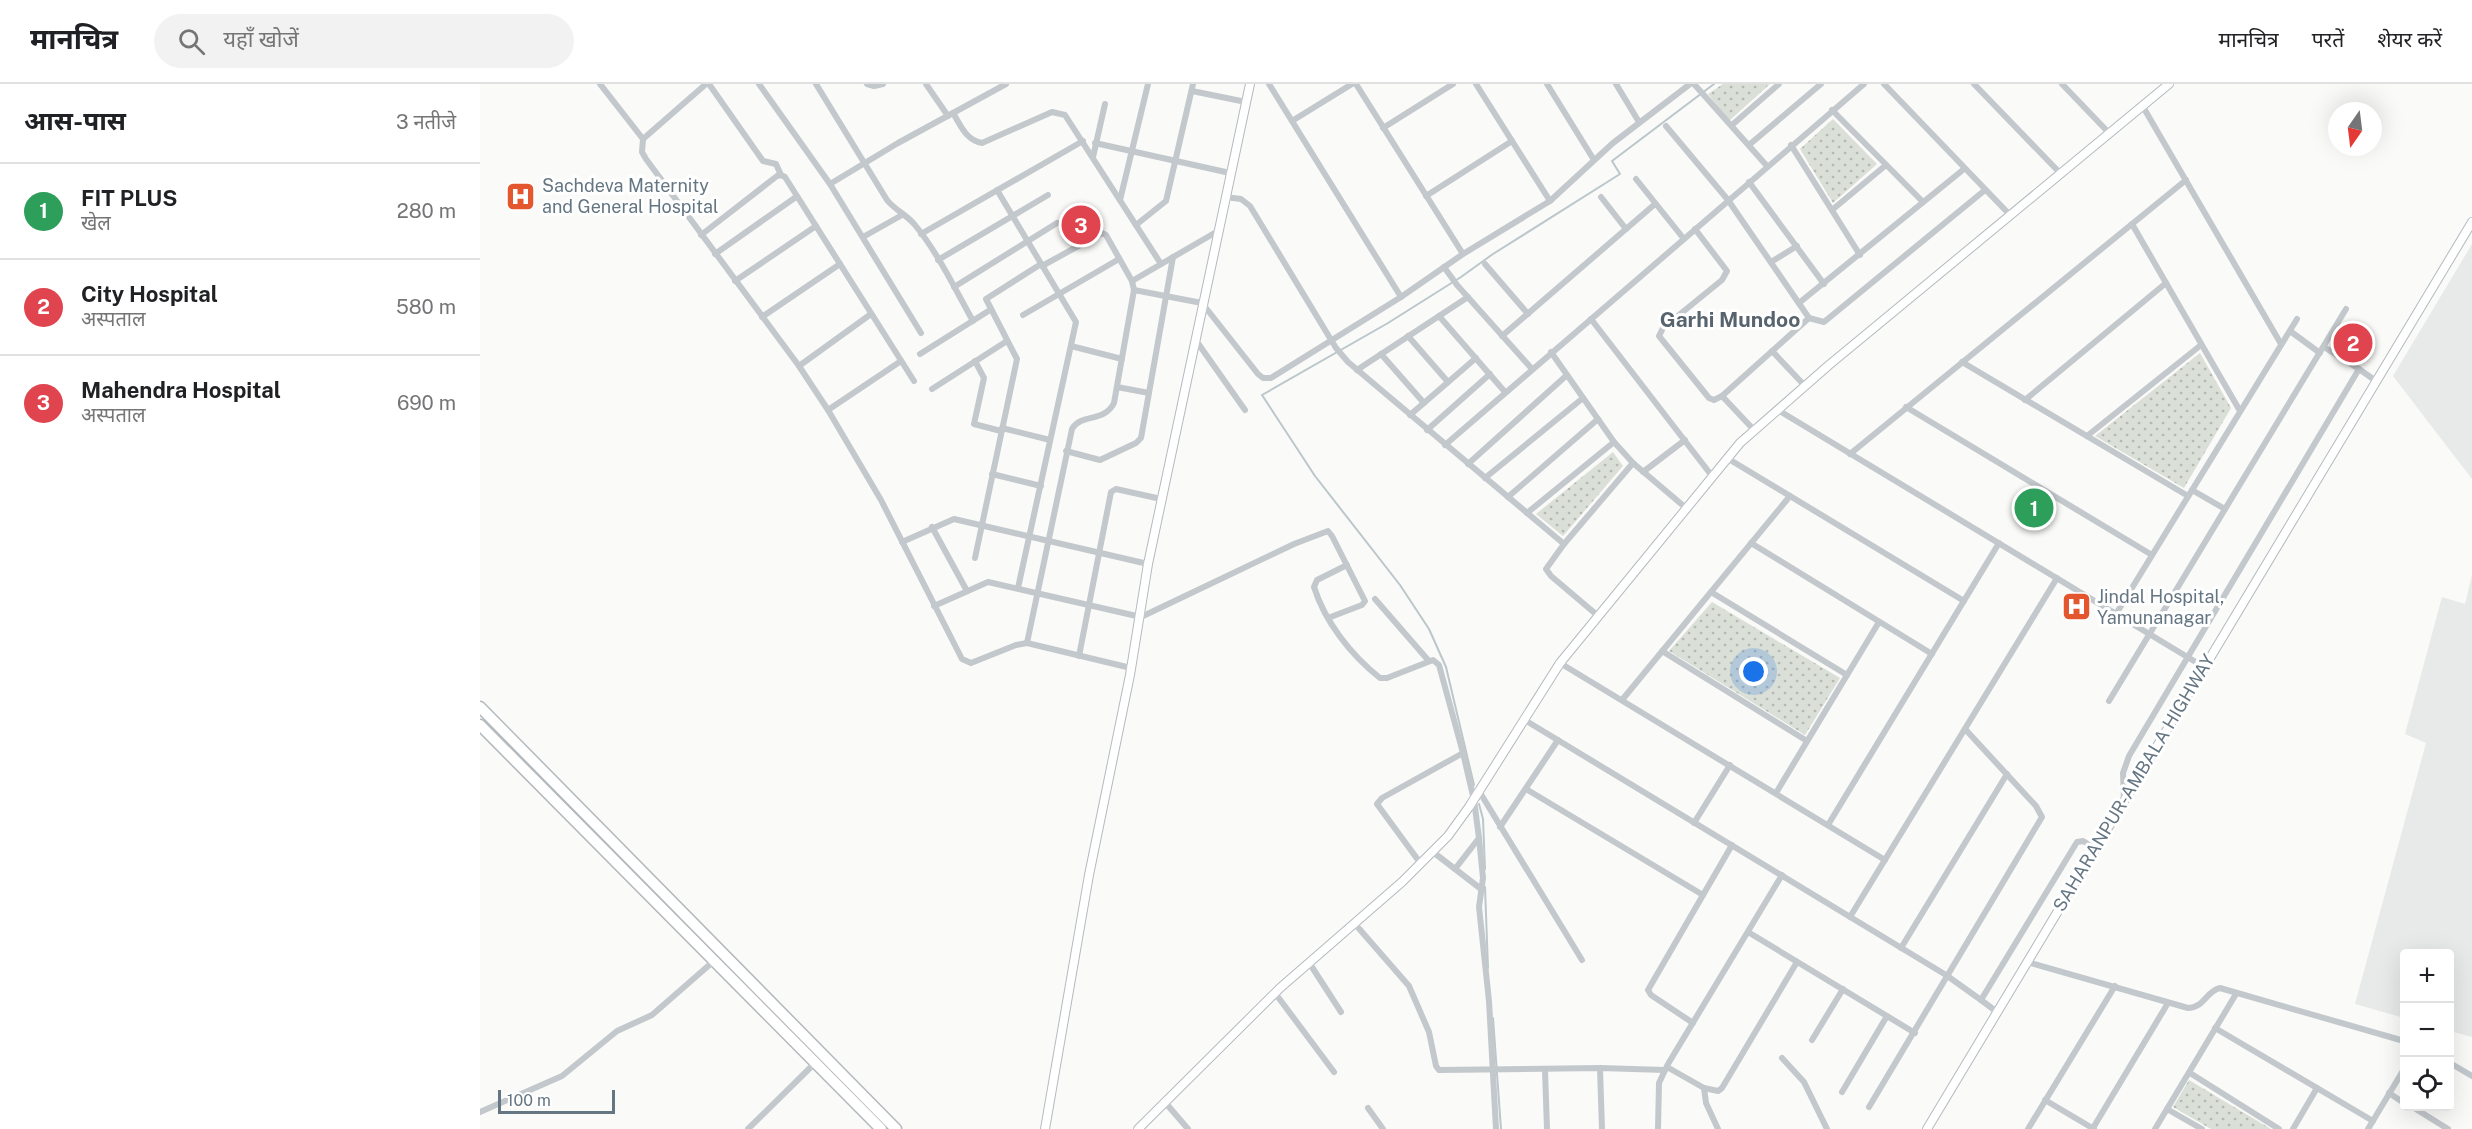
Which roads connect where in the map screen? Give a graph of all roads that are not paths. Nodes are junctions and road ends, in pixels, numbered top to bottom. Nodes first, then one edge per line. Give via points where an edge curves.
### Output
1 (600, 84) edge
2 (708, 84) edge
3 (759, 84) edge
4 (816, 84) edge
5 (867, 84) edge
6 (883, 84) edge
7 (926, 84) edge
8 (1006, 84) edge
9 (1148, 84) edge
10 (1250, 84) edge
11 (1269, 84) edge
12 (1354, 84) edge
13 (1453, 84) edge
14 (1476, 84) edge
15 (1546, 84) edge
16 (1616, 84) edge
17 (1692, 84) edge
18 (1779, 84) edge
19 (1821, 84) edge
20 (1884, 84) edge
21 (1974, 84) edge
22 (2062, 84) edge
23 (2169, 84) edge
24 (1862, 85) edge
25 (1192, 88) edge
26 (1246, 102) junction
27 (1105, 104) dead end
28 (2142, 105) junction
29 (1832, 110) junction
30 (950, 115) junction
31 (1292, 121) junction
32 (1640, 122) junction
33 (1732, 125) junction
34 (1666, 126) dead end
35 (1383, 128) junction
36 (2109, 132) junction
37 (644, 140) junction
38 (1083, 141) junction
39 (1512, 141) junction
40 (1095, 143) junction
41 (1749, 145) junction
42 (1791, 145) junction
43 (1131, 152) junction
44 (1093, 157) junction
45 (1594, 160) junction
46 (1176, 161) junction
47 (864, 164) junction
48 (1886, 165) junction
49 (1767, 166) junction
50 (1964, 169) junction
51 (1230, 173) junction
52 (2060, 173) junction
53 (781, 175) junction
54 (1636, 179) dead end
55 (2186, 180) junction
56 (1749, 182) junction
57 (830, 184) junction
58 (997, 190) junction
59 (1984, 190) junction
60 (1048, 195) dead end
61 (1426, 196) junction
62 (796, 197) junction
63 (1225, 197) junction
64 (1601, 197) dead end
65 (1120, 200) junction
66 (1728, 200) junction
67 (1550, 201) junction
68 (1923, 202) junction
69 (1655, 204) junction
70 (1832, 210) junction
71 (902, 215) junction
72 (2010, 215) junction
73 (1012, 217) junction
74 (2472, 222) edge
75 (1057, 223) dead end
76 (2132, 224) junction
77 (1136, 225) junction
78 (816, 226) junction
79 (1626, 229) junction
80 (1695, 229) junction
81 (1218, 231) junction
82 (921, 234) junction
83 (700, 235) junction
84 (863, 237) junction
85 (1684, 238) junction
86 (1027, 241) junction
87 (1797, 246) junction
88 (715, 254) junction
89 (1463, 254) junction
90 (1860, 255) junction
91 (1173, 257) junction
92 (1119, 259) junction
93 (938, 260) junction
94 (1771, 262) junction
95 (840, 264) junction
96 (1161, 264) junction
97 (1485, 264) dead end
98 (1042, 265) junction
99 (1444, 267) junction
100 (735, 281) junction
101 (1132, 281) junction
102 (2166, 283) junction
103 (1824, 284) junction
104 (954, 286) junction
105 (1134, 290) junction
106 (1059, 294) junction
107 (1166, 296) junction
108 (1401, 297) junction
109 (1468, 297) junction
110 (1202, 303) junction
111 (1799, 303) junction
112 (2346, 309) dead end
113 (990, 310) junction
114 (871, 314) junction
115 (1528, 314) junction
116 (1023, 315) dead end
117 (1439, 316) junction
118 (762, 317) junction
119 (1809, 318) junction
120 (1591, 319) junction
121 (2297, 320) dead end
122 (973, 321) junction
123 (2290, 331) junction
124 (921, 333) dead end
125 (1408, 336) junction
126 (1502, 336) junction
127 (1331, 338) junction
128 (1194, 339) junction
129 (1007, 341) junction
130 (2281, 344) junction
131 (2201, 345) junction
132 (1071, 346) junction
133 (2322, 350) junction
134 (1772, 351) junction
135 (1551, 352) junction
136 (920, 354) dead end
137 (1381, 354) junction
138 (1122, 358) junction
139 (1476, 358) junction
140 (901, 361) junction
141 (975, 362) junction
142 (1962, 362) junction
143 (799, 366) junction
144 (1532, 369) junction
145 (2359, 369) junction
146 (1357, 370) junction
147 (1490, 374) junction
148 (1567, 375) junction
149 (914, 381) dead end
150 (2376, 381) junction
151 (1448, 382) junction
152 (1805, 386) junction
153 (1117, 387) junction
154 (932, 389) dead end
155 (1505, 392) junction
156 (1149, 393) junction
157 (1722, 396) junction
158 (1583, 398) junction
159 (2025, 400) junction
160 (1424, 403) junction
161 (1906, 407) junction
162 (828, 410) junction
163 (1245, 410) dead end
164 (1778, 410) junction
165 (2240, 411) junction
166 (1410, 415) junction
167 (1598, 419) junction
168 (1001, 429) junction
169 (1427, 429) junction
170 (1754, 430) junction
171 (2086, 436) junction
172 (1050, 440) junction
173 (1684, 440) junction
174 (1614, 442) junction
175 (1445, 445) junction
176 (1066, 451) junction
177 (1850, 454) junction
178 (1727, 458) junction
179 (1633, 463) junction
180 (1468, 464) junction
181 (1643, 472) junction
182 (992, 474) junction
183 (1712, 476) junction
184 (1485, 478) junction
185 (1041, 486) junction
186 (2190, 493) junction
187 (1790, 496) junction
188 (1508, 497) junction
189 (1161, 499) junction
190 (1686, 508) junction
191 (2225, 509) junction
192 (1527, 513) junction
193 (982, 525) junction
194 (932, 527) junction
195 (1029, 538) junction
196 (902, 542) junction
197 (1047, 542) junction
198 (1751, 543) junction
199 (1999, 543) junction
200 (1564, 544) junction
201 (1099, 552) junction
202 (2152, 555) junction
203 (975, 558) dead end
204 (1148, 564) junction
205 (1347, 565) junction
206 (2057, 578) junction
207 (1018, 588) junction
208 (966, 591) junction
209 (1711, 592) junction
210 (1037, 593) junction
211 (1375, 599) dead end
212 (1964, 601) junction
213 (1088, 604) junction
214 (934, 606) junction
215 (2116, 614) junction
216 (1597, 615) junction
217 (1141, 617) junction
218 (1328, 618) junction
219 (1879, 622) junction
220 (2150, 634) junction
221 (1027, 643) junction
222 (1662, 651) junction
223 (1932, 654) junction
224 (1078, 656) junction
225 (2188, 657) junction
226 (1428, 660) junction
227 (1560, 663) junction
228 (2204, 667) junction
229 (1131, 668) junction
230 (1847, 675) junction
231 (1622, 700) junction
232 (2109, 701) dead end
233 (480, 707) edge
234 (1523, 718) junction
235 (480, 725) edge
236 (1965, 729) junction
237 (1558, 740) junction
238 (1807, 741) junction
239 (1463, 753) junction
240 (1730, 765) junction
241 (2007, 774) junction
242 (1526, 789) junction
243 (1776, 794) junction
244 (1476, 795) junction
245 (2124, 800) junction
246 (1694, 823) junction
247 (1828, 825) junction
248 (1500, 827) junction
249 (1479, 838) junction
250 (1732, 845) junction
251 (2096, 848) junction
252 (1433, 852) junction
253 (1885, 860) junction
254 (1421, 864) junction
255 (1455, 869) junction
256 (1782, 875) junction
257 (1481, 889) junction
258 (1703, 895) junction
259 (1850, 917) junction
260 (1355, 924) junction
261 (1748, 932) junction
262 (1901, 948) junction
263 (715, 960) junction
264 (1582, 960) dead end
265 (1797, 962) junction
266 (2027, 962) junction
267 (1310, 964) junction
268 (1946, 975) junction
269 (2115, 986) junction
270 (1843, 989) junction
271 (1275, 993) junction
272 (2236, 994) junction
273 (1981, 1000) junction
274 (2168, 1002) junction
275 (1341, 1012) dead end
276 (1997, 1012) junction
277 (1887, 1016) junction
278 (1693, 1023) junction
279 (2215, 1028) junction
280 (1915, 1033) junction
281 (1812, 1040) dead end
282 (2400, 1040) edge
283 (1782, 1058) dead end
284 (815, 1063) junction
285 (2454, 1066) edge
286 (1600, 1068) junction
287 (1666, 1068) junction
288 (1497, 1070) junction
289 (1545, 1070) junction
290 (1334, 1072) dead end
291 (2190, 1073) junction
292 (2400, 1075) edge
293 (2472, 1076) edge
294 (1704, 1088) junction
295 (2317, 1088) junction
296 (1842, 1092) dead end
297 (2389, 1093) junction
298 (2045, 1100) junction
299 (2400, 1100) edge
300 (1164, 1101) junction
301 (1869, 1107) dead end
302 (1368, 1108) dead end
303 (2167, 1109) junction
304 (2417, 1111) edge
305 (480, 1112) edge
306 (2373, 1121) junction
307 (2444, 1128) edge
308 (748, 1129) edge
309 (881, 1129) edge
310 (896, 1129) edge
311 (1045, 1129) edge
312 (1138, 1129) edge
313 (1188, 1129) edge
314 (1383, 1129) edge
315 (1496, 1129) edge
316 (1547, 1129) edge
317 (1602, 1129) edge
318 (1658, 1129) edge
319 (1718, 1129) edge
320 (1827, 1129) edge
321 (1929, 1129) edge
322 (2028, 1129) edge
323 (2094, 1129) edge
324 (2155, 1129) edge
325 (2202, 1129) edge
326 (2279, 1129) edge
327 (2293, 1129) edge
328 (2368, 1129) edge

1 - 37 street
2 - 37 street
2 - 53 street via 763,161 774,162
3 - 57 street
4 - 47 street
5 - 6 street
7 - 30 street
8 - 30 street
9 - 43 street
10 - 26 street
11 - 31 street
12 - 31 street
12 - 35 street
13 - 35 street
14 - 39 street
15 - 45 street
16 - 32 street
17 - 32 street
17 - 33 street
18 - 33 street
19 - 41 street
20 - 50 street
21 - 52 street
22 - 36 street
23 - 28 street
24 - 29 street
25 - 26 street
25 - 46 street
26 - 51 street
27 - 40 street
28 - 36 street
28 - 55 street
29 - 42 street
29 - 48 street
30 - 38 street via 967,136 982,143 1059,112
30 - 47 street
31 - 108 street
32 - 45 street
33 - 41 street
34 - 66 street
35 - 61 street
36 - 52 street
37 - 83 street via 642,152 646,159
38 - 44 street
38 - 58 street
39 - 61 street
39 - 67 street
40 - 43 street
40 - 44 street
41 - 49 street
42 - 49 street
42 - 70 street
43 - 46 street
43 - 65 street
44 - 65 street
45 - 67 street
46 - 51 street
46 - 77 street via 1166,201
47 - 57 street
47 - 71 street via 887,200
48 - 68 street
48 - 70 street
49 - 56 street
50 - 59 street
50 - 68 street
51 - 63 street
52 - 72 street
53 - 62 street
53 - 83 street
54 - 69 street
55 - 76 street
55 - 130 street
56 - 66 street
56 - 87 street
57 - 84 street
58 - 73 street
58 - 82 street
59 - 72 street
59 - 119 street via 1824,322
60 - 73 street
61 - 89 street
62 - 78 street
62 - 88 street
63 - 81 street
63 - 127 street via 1241,199 1250,206
64 - 79 street
65 - 77 street
66 - 80 street
66 - 94 street
67 - 89 street
68 - 90 street
69 - 79 street
69 - 85 street
70 - 90 street
71 - 82 street
71 - 84 street
72 - 152 street
73 - 86 street
73 - 93 street
74 - 150 street, SAHARANPUR-AMBALA HIGHWAY
75 - 86 street
76 - 102 street
76 - 142 street
77 - 96 street
78 - 95 street
78 - 100 street
79 - 115 street
80 - 85 street
80 - 157 street via 1727,271 1663,328 1659,336 1709,398
81 - 91 street
81 - 110 street
82 - 93 street
83 - 88 street
84 - 124 street
85 - 120 street
86 - 98 street
86 - 104 street
87 - 94 street
87 - 103 street
88 - 100 street
89 - 99 street
90 - 103 street
91 - 96 street
91 - 107 street
92 - 98 street via 1102,233
92 - 101 street
92 - 106 street
93 - 104 street
94 - 111 street
95 - 114 street
95 - 118 street
96 - 101 street
97 - 115 street
98 - 106 street
98 - 113 street via 987,297
99 - 108 street
99 - 109 street
100 - 118 street
101 - 105 street
102 - 131 street
102 - 159 street
103 - 111 street
104 - 122 street
105 - 107 street
105 - 138 street
106 - 116 street
106 - 132 street via 1076,322
107 - 110 street
107 - 156 street
108 - 127 street
109 - 117 street
109 - 126 street
110 - 127 street via 1263,378 1271,378
110 - 128 street
111 - 119 street
112 - 133 street
113 - 122 street
113 - 129 street
114 - 140 street
114 - 143 street
115 - 126 street
117 - 125 street
117 - 139 street
118 - 143 street
119 - 134 street
120 - 135 street
120 - 173 street
121 - 123 street
122 - 136 street
123 - 130 street
123 - 133 street
125 - 137 street
125 - 151 street
126 - 144 street
127 - 146 street
128 - 163 street
128 - 189 street
129 - 141 street
129 - 168 street via 1015,354 1016,368
130 - 165 street
131 - 165 street
131 - 171 street
132 - 138 street
132 - 172 street
133 - 145 street
133 - 191 street
134 - 152 street
134 - 157 street
135 - 144 street
135 - 148 street
137 - 146 street
137 - 160 street
138 - 153 street
139 - 147 street
139 - 151 street
140 - 149 street
140 - 162 street
141 - 154 street
141 - 168 street via 984,378 974,424
142 - 159 street
142 - 161 street
143 - 162 street
144 - 155 street
145 - 150 street
145 - 225 street
146 - 166 street
147 - 155 street
147 - 169 street
148 - 158 street
148 - 180 street
150 - 228 street, SAHARANPUR-AMBALA HIGHWAY
151 - 160 street
152 - 164 street
153 - 156 street
153 - 176 street via 1111,410 1074,424
155 - 175 street
156 - 176 street via 1143,431 1136,443 1100,460
157 - 170 street
158 - 167 street
158 - 184 street
159 - 171 street
160 - 166 street
161 - 177 street
161 - 202 street
162 - 196 street
164 - 170 street
164 - 177 street
165 - 186 street
166 - 169 street
167 - 174 street
167 - 188 street
168 - 172 street
168 - 182 street
169 - 175 street
170 - 178 street
171 - 186 street
172 - 185 street
173 - 181 street
173 - 183 street
174 - 179 street
174 - 192 street
175 - 180 street
176 - 197 street
177 - 199 street
178 - 183 street
178 - 187 street
179 - 181 street
179 - 200 street
180 - 184 street
181 - 190 street
182 - 185 street
182 - 193 street
183 - 190 street
184 - 188 street
185 - 195 street
186 - 191 street
186 - 202 street
187 - 198 street
187 - 212 street
188 - 192 street
189 - 201 street via 1113,489
189 - 204 street
190 - 216 street
191 - 220 street
192 - 200 street
193 - 194 street via 954,519
193 - 195 street
193 - 203 street
194 - 196 street
194 - 208 street
195 - 197 street
195 - 207 street
196 - 214 street
197 - 201 street
197 - 210 street
198 - 209 street
198 - 219 street
199 - 206 street
199 - 212 street
200 - 216 street via 1548,564 1548,573
201 - 204 street
201 - 213 street
202 - 215 street
204 - 217 street
205 - 217 street via 1332,536 1324,532
205 - 218 street via 1314,583
205 - 218 street via 1364,604
206 - 215 street
206 - 236 street
207 - 208 street via 988,582
207 - 210 street
208 - 214 street
209 - 222 street
209 - 230 street
210 - 213 street
210 - 221 street
211 - 226 street
212 - 223 street
213 - 217 street
213 - 224 street
214 - 221 street via 966,663
215 - 220 street
216 - 227 street
217 - 229 street
218 - 226 street via 1380,678
219 - 223 street
219 - 230 street
220 - 225 street
220 - 232 street
221 - 224 street
222 - 231 street
222 - 238 street
223 - 247 street
224 - 229 street
225 - 228 street
225 - 245 street via 2125,764
226 - 239 street via 1439,665
227 - 231 street
227 - 234 street
228 - 245 street, SAHARANPUR-AMBALA HIGHWAY
229 - 311 street via 1089,875
230 - 238 street
231 - 240 street
233 - 310 highway
234 - 237 street
234 - 244 street
235 - 263 highway
236 - 241 street
236 - 253 street
237 - 242 street
237 - 246 street
238 - 243 street
239 - 244 street
239 - 254 street via 1377,804
240 - 243 street
240 - 246 street
241 - 262 street
241 - 268 street via 2042,817
242 - 248 street
242 - 258 street
243 - 247 street
244 - 248 street
244 - 249 street
244 - 252 street via 1458,824
245 - 251 street, SAHARANPUR-AMBALA HIGHWAY
246 - 250 street
247 - 253 street
248 - 264 street
249 - 255 street
249 - 257 street
250 - 256 street
250 - 258 street
251 - 266 street, SAHARANPUR-AMBALA HIGHWAY
251 - 273 street via 2083,840 2077,842
252 - 254 street
252 - 255 street
253 - 259 street
254 - 260 street
255 - 257 street
256 - 259 street
256 - 261 street
257 - 288 street via 1479,907
258 - 278 street via 1648,990
259 - 262 street
260 - 267 street
260 - 288 street via 1409,987 1429,1032 1439,1070
261 - 265 street
261 - 278 street
262 - 268 street
263 - 284 highway
263 - 305 street via 652,1015 617,1031 562,1077
265 - 270 street
265 - 294 street via 1722,1088
266 - 269 street
266 - 276 street, SAHARANPUR-AMBALA HIGHWAY
267 - 271 street
267 - 275 street
268 - 273 street
268 - 280 street
269 - 274 street
269 - 298 street
270 - 277 street
270 - 281 street
271 - 290 street
271 - 300 street
272 - 274 street via 2216,988 2193,1008
272 - 279 street
272 - 282 street
273 - 276 street
274 - 323 street
276 - 321 street, SAHARANPUR-AMBALA HIGHWAY
277 - 280 street
277 - 296 street
278 - 287 street
279 - 291 street
279 - 295 street
280 - 301 street
283 - 320 street via 1804,1082
284 - 308 street
284 - 309 highway
285 - 293 street
286 - 287 street
286 - 289 street
286 - 317 street
287 - 294 street
287 - 318 street via 1659,1083
288 - 289 street
288 - 315 street
289 - 316 street
291 - 303 street
291 - 326 street
292 - 297 street
294 - 319 street
295 - 306 street
295 - 327 street
297 - 299 street
297 - 306 street
298 - 322 street
298 - 323 street
300 - 312 street
300 - 313 street
302 - 314 street
303 - 324 street
303 - 325 street
304 - 307 street
306 - 328 street

